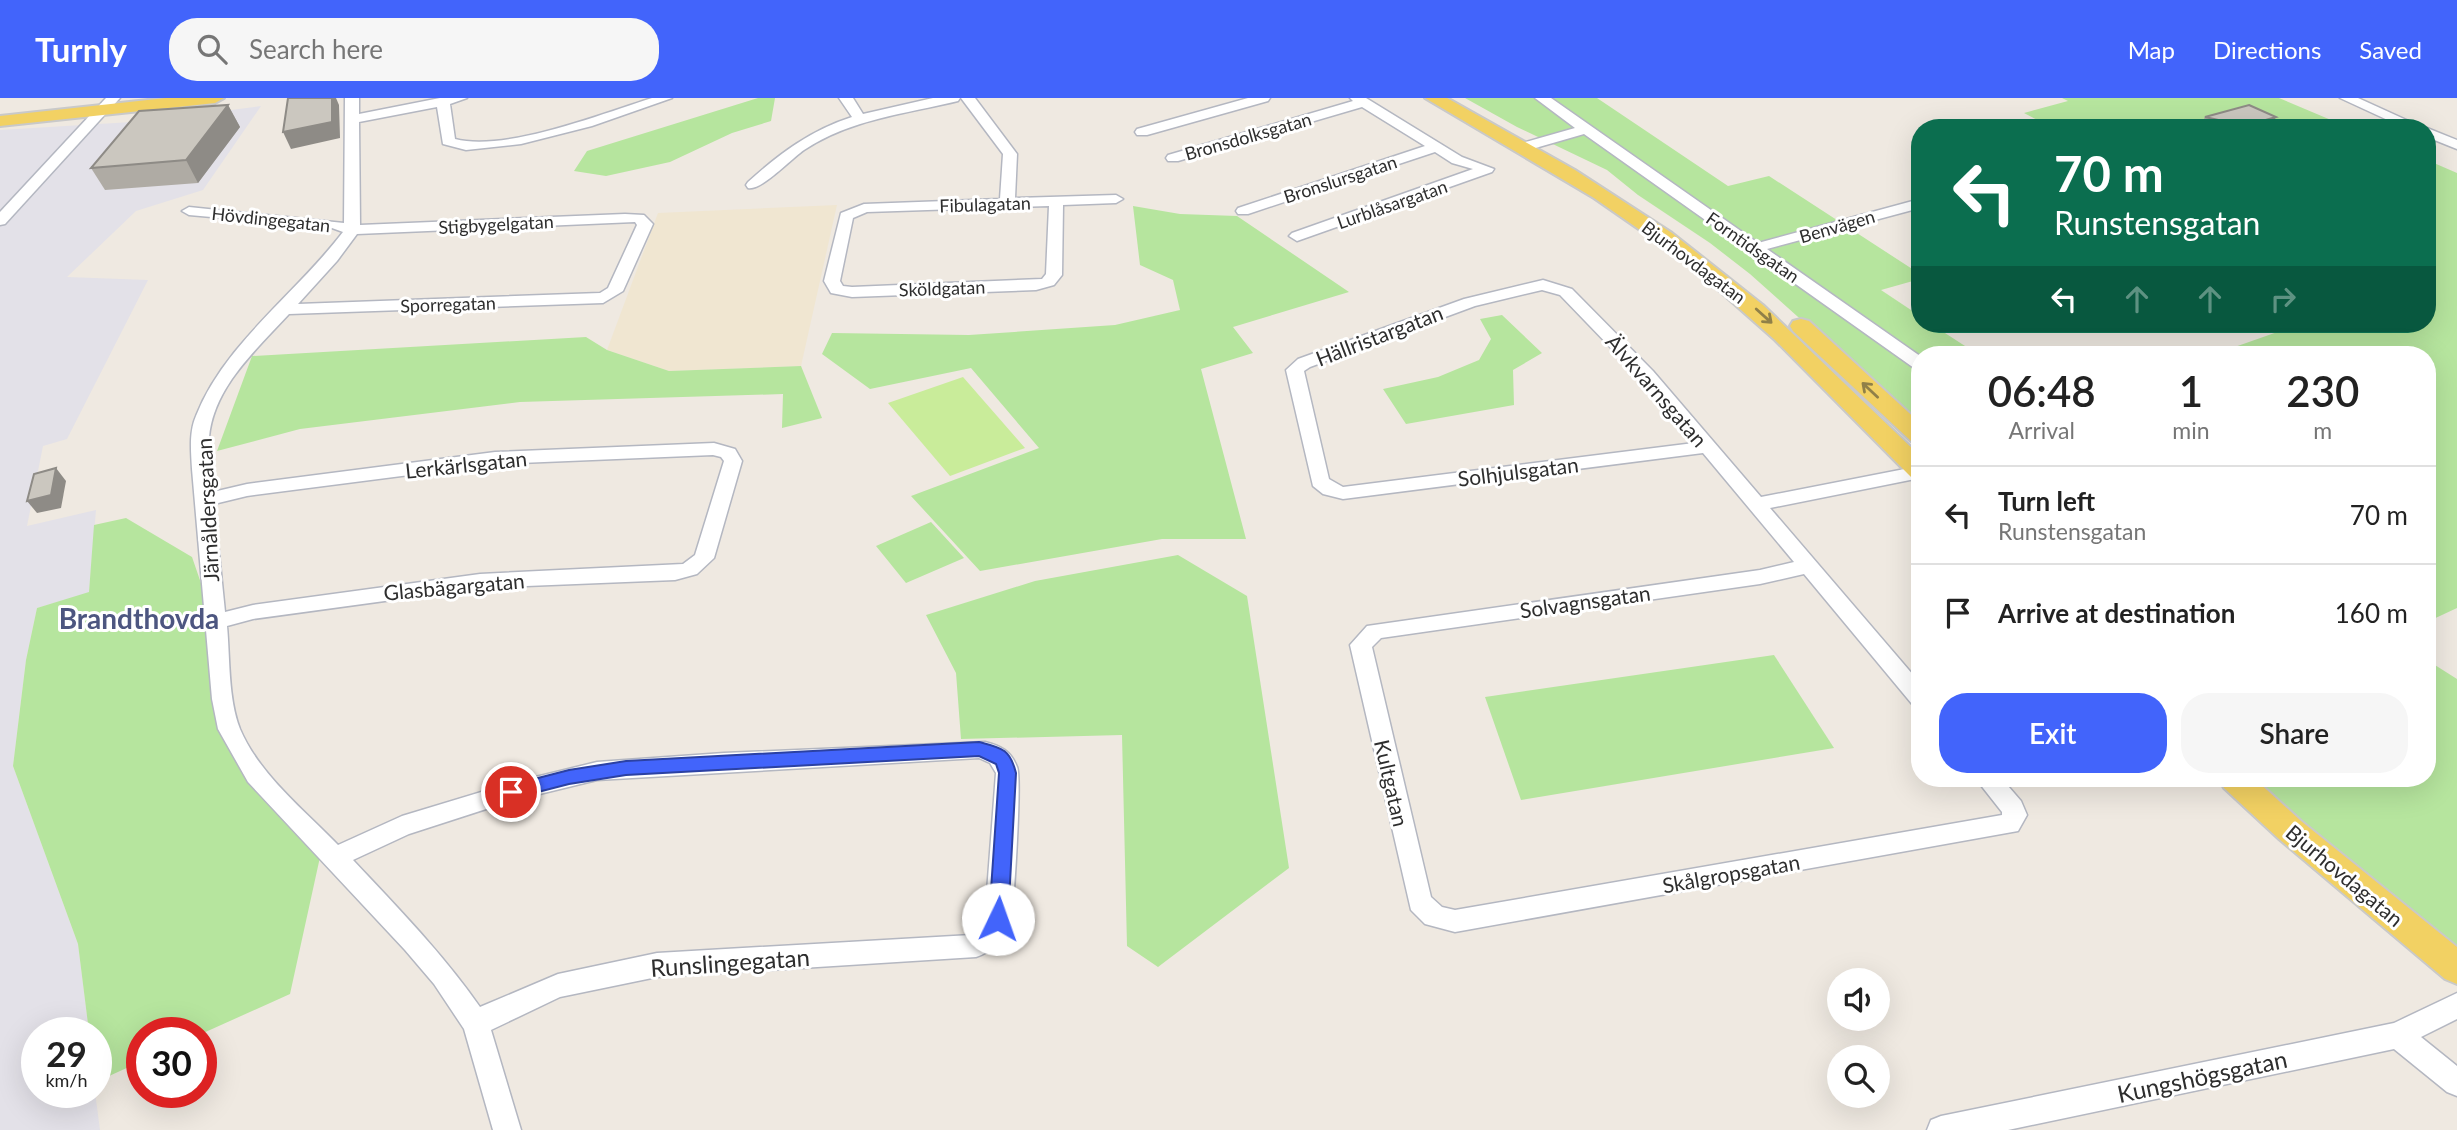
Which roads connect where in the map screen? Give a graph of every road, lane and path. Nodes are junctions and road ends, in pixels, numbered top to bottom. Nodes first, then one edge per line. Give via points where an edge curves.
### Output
1 (113, 98) edge
2 (215, 98) edge
3 (352, 98) edge
4 (460, 98) edge
5 (664, 98) edge
6 (846, 98) edge
7 (953, 98) edge
8 (968, 98) edge
9 (1263, 98) edge
10 (1434, 98) edge
11 (1456, 98) edge
12 (1542, 98) edge
13 (2347, 98) edge
14 (1360, 100) edge
15 (443, 103) junction
16 (98, 112) junction
17 (354, 118) junction
18 (859, 118) junction
19 (2396, 119) edge
20 (0, 121) edge
21 (1586, 129) junction
22 (1142, 132) dead end
23 (2436, 136) edge
24 (2457, 145) edge
25 (1529, 146) junction
26 (1437, 147) junction
27 (1173, 158) dead end
28 (753, 185) dead end
29 (1116, 199) dead end
30 (1056, 202) junction
31 (1007, 203) junction
32 (1911, 205) edge
33 (189, 211) dead end
34 (1243, 211) dead end
35 (0, 220) edge
36 (352, 230) junction
37 (1297, 236) dead end
38 (1755, 248) junction
39 (1549, 286) joint
40 (839, 290) joint
41 (610, 294) joint
42 (285, 309) junction
43 (1911, 358) edge
44 (1911, 428) edge
45 (1706, 447) junction
46 (1911, 463) edge
47 (1911, 474) edge
48 (1330, 490) joint
49 (205, 500) junction
50 (1757, 504) junction
51 (695, 565) joint
52 (1808, 566) junction
53 (214, 622) junction
54 (1366, 640) joint
55 (1911, 687) edge
56 (1995, 787) edge
57 (2244, 787) edge
58 (336, 857) junction
59 (1441, 918) joint
60 (2457, 968) edge
61 (2457, 1004) edge
62 (476, 1024) junction
63 (2398, 1035) junction
64 (2457, 1083) edge
65 (507, 1130) edge
66 (1941, 1130) edge

1 - 16 street
2 - 16 main road
3 - 17 street
4 - 15 street
5 - 15 street via 523,141 462,145 448,141
6 - 18 street
7 - 18 street
8 - 31 street via 1010,154
9 - 22 street
10 - 25 main road, Bjurhovdagatan
11 - 25 main road, Bjurhovdagatan
12 - 21 street, Forntidsgatan
13 - 19 street
14 - 26 street
14 - 27 street, Bronsdolksgatan
15 - 17 street
16 - 20 main road
16 - 35 street
17 - 36 street
18 - 28 street via 798,146
21 - 25 street
21 - 38 street, Forntidsgatan
23 - 24 street
44 -> 25 main road, Bjurhovdagatan via 1740,273 1648,207
25 -> 46 main road, Bjurhovdagatan via 1740,295
26 - 34 street, Bronslursgatan
26 - 37 street, Lurblåsargatan via 1457,160 1487,169
29 - 30 street, Fibulagatan
30 - 31 street, Fibulagatan
30 - 40 street, Sköldgatan via 1054,275 1045,283
31 - 40 street, Fibulagatan via 855,211 846,216 832,281
32 - 38 street, Benvägen
33 - 36 street, Hövdingegatan via 334,224
36 - 41 street, Stigbygelgatan via 640,219 645,224
36 - 42 street, Järnåldersgatan
38 - 43 street, Forntidsgatan
39 - 45 street, Älvkvarnsgatan via 1566,292 1595,319
39 - 48 street, Hällristargatan via 1447,309 1298,366 1295,370 1320,482
41 - 42 street, Sporregatan via 590,299
42 - 49 street, Järnåldersgatan via 228,370 214,393 200,438
45 - 48 street, Solhjulsgatan via 1343,493
45 - 50 street, Älvkvarnsgatan
47 - 50 street
49 - 51 street, Lerkärlsgatan via 247,490 495,458 714,449 729,454 733,461 704,558
49 - 53 street, Järnåldersgatan
50 - 52 street, Älvkvarnsgatan
51 - 53 street, Glasbägargatan via 675,573 480,581 253,612
52 - 54 street, Solvagnsgatan via 1746,579 1375,631
52 - 55 street, Älvkvarnsgatan
53 - 58 street, Järnåldersgatan via 229,729 235,743 256,775
54 - 59 street, Kultgatan via 1361,645 1420,902
56 - 59 street, Skålgropsgatan via 2013,808 2009,824 1455,921
57 - 60 main road, Bjurhovdagatan
58 - 62 street, Järnåldersgatan via 429,959
58 - 62 street, Runslingegatan via 438,814 597,771 979,749 995,753 1005,762 998,919 976,946 657,965 558,986
61 - 63 street, Kungshögsgatan
62 - 65 street, Järnåldersgatan
63 - 64 street
63 - 66 street, Kungshögsgatan

